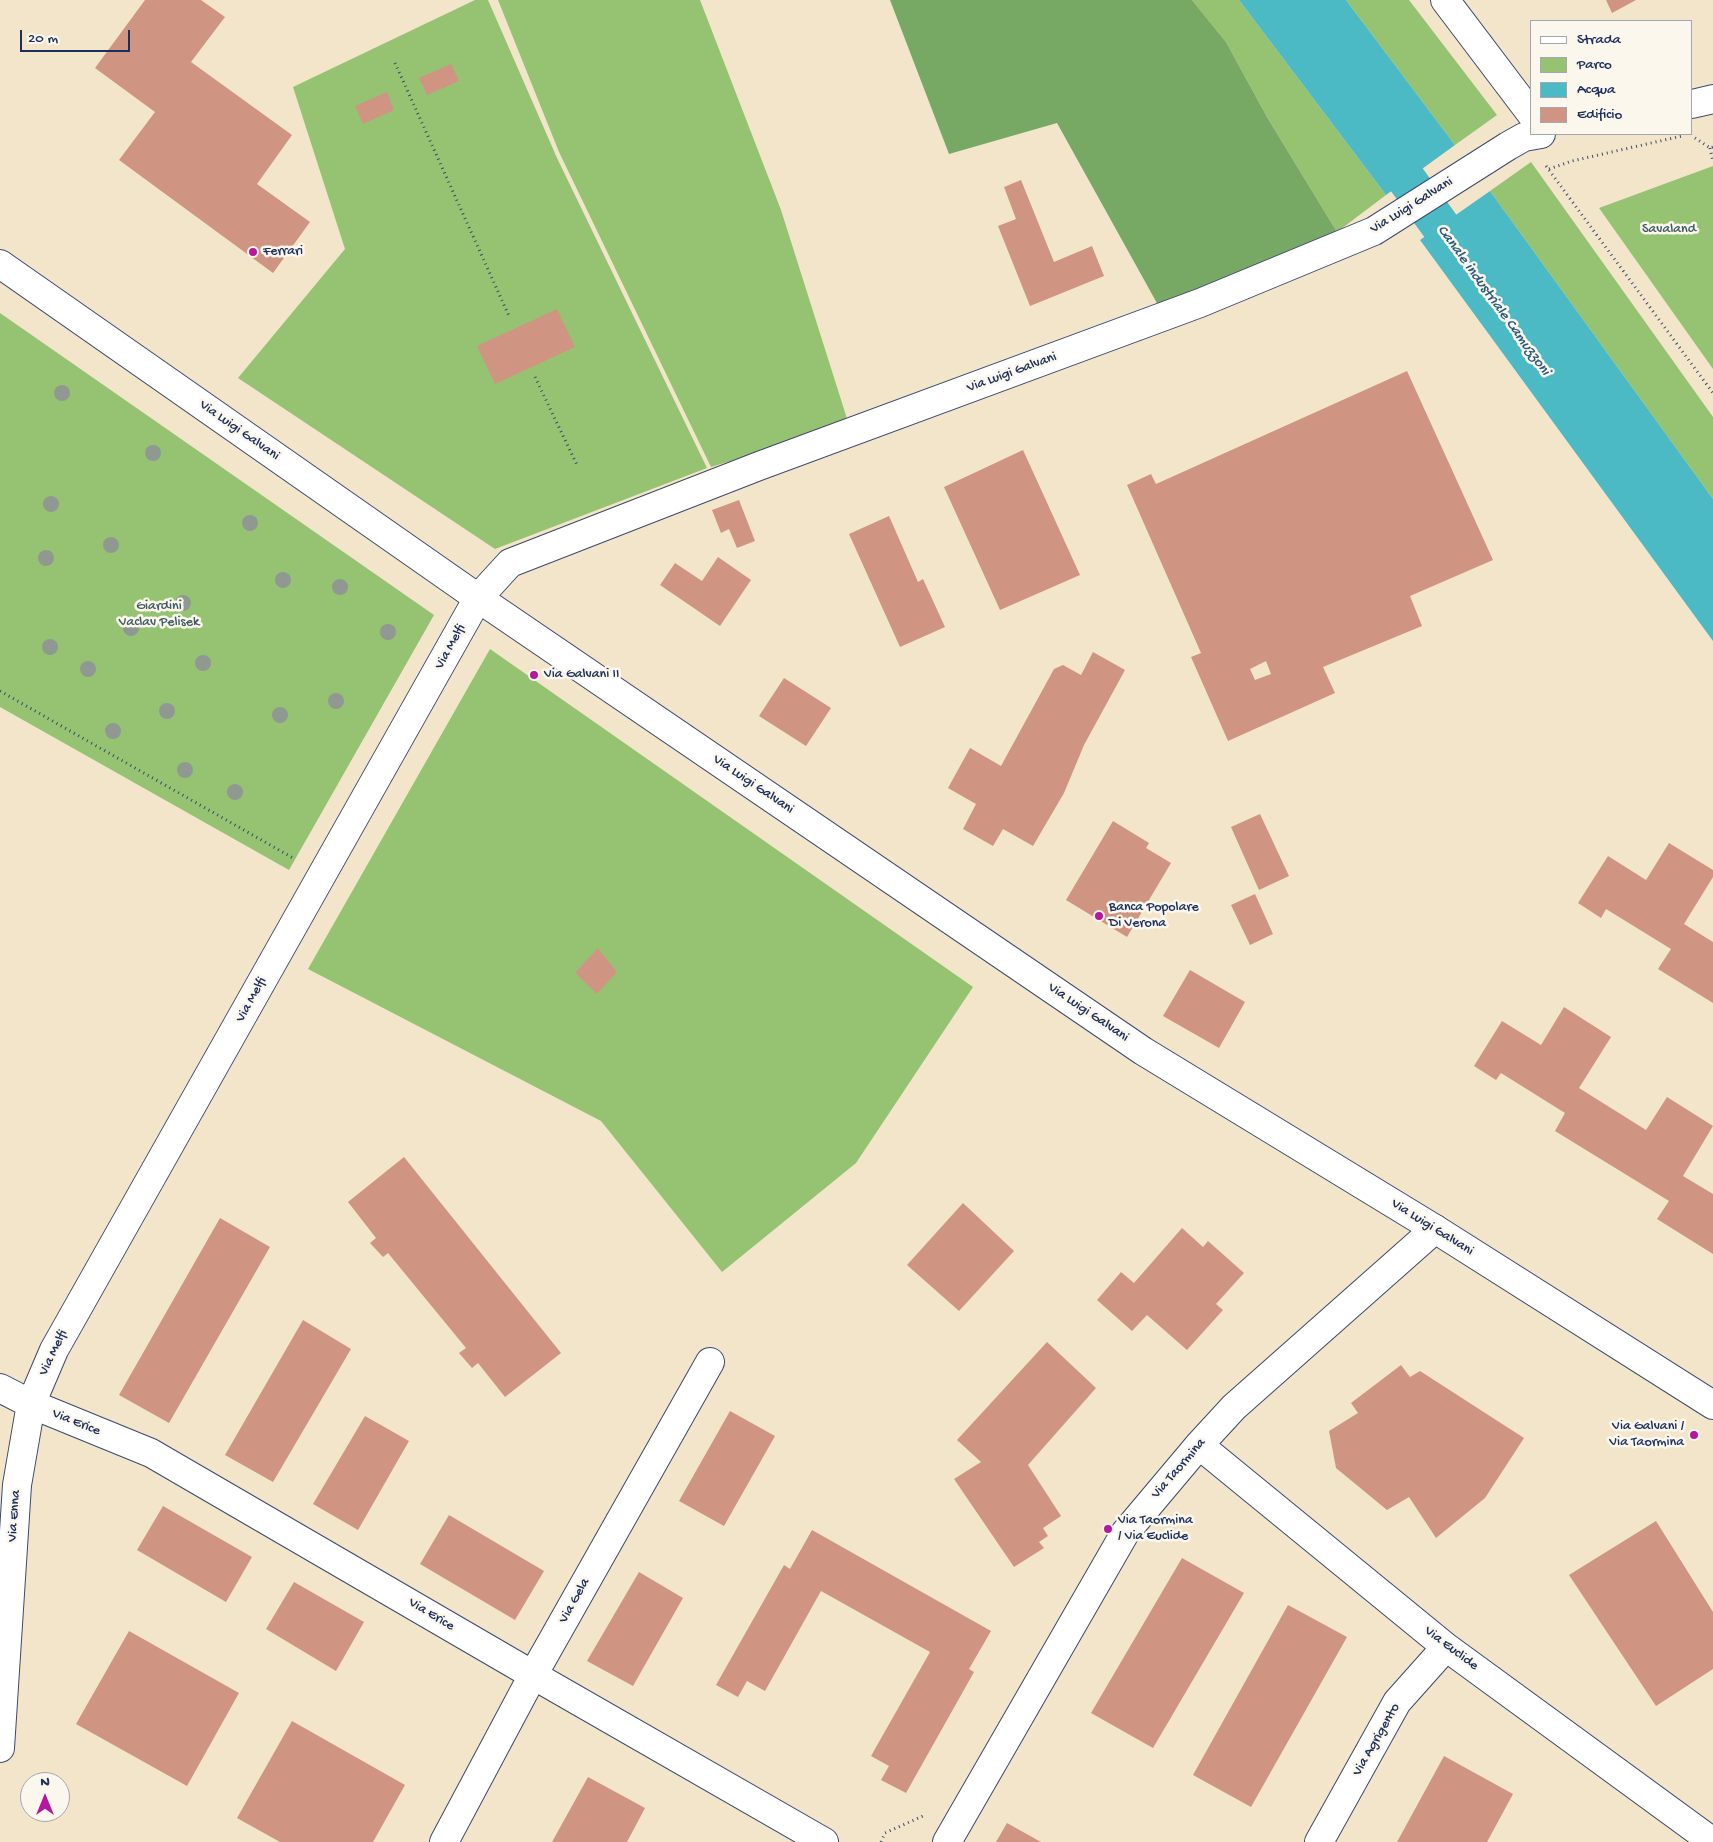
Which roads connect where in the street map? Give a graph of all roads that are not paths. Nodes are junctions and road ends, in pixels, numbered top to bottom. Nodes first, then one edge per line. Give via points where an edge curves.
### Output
1 (1445, 0) edge
2 (1713, 99) edge
3 (1693, 104) edge
4 (1526, 133) edge
5 (0, 264) edge
6 (478, 598) junction
7 (1435, 1229) junction
8 (710, 1362) dead end
9 (0, 1388) edge
10 (30, 1404) junction
11 (1713, 1405) edge
12 (1199, 1446) junction
13 (1446, 1647) junction
14 (533, 1675) junction
15 (0, 1748) edge
16 (444, 1842) edge
17 (824, 1842) edge
18 (947, 1842) edge
19 (1319, 1842) edge
20 (1713, 1842) edge

1 - 4 street
2 - 3 street
4 - 6 street, Via Luigi Galvani via 1374,231 1200,303 759,466 510,563
5 - 6 street, Via Luigi Galvani
6 - 7 street, Via Luigi Galvani via 1143,1051
6 - 10 street, Via Melfi via 59,1342
7 - 11 street, Via Luigi Galvani
7 - 12 street, Via Taormina via 1234,1407
8 - 14 street, Via Gela
9 - 10 street, Via Erice
10 - 14 street, Via Erice via 151,1453
10 - 15 street, Via Enna via 17,1485
12 - 13 street, Via Euclide
12 - 18 street, Via Taormina via 1125,1532
13 - 19 street, Via Agrigento via 1397,1702
13 - 20 street, Via Euclide
14 - 16 street, Via Gela
14 - 17 street, Via Erice

